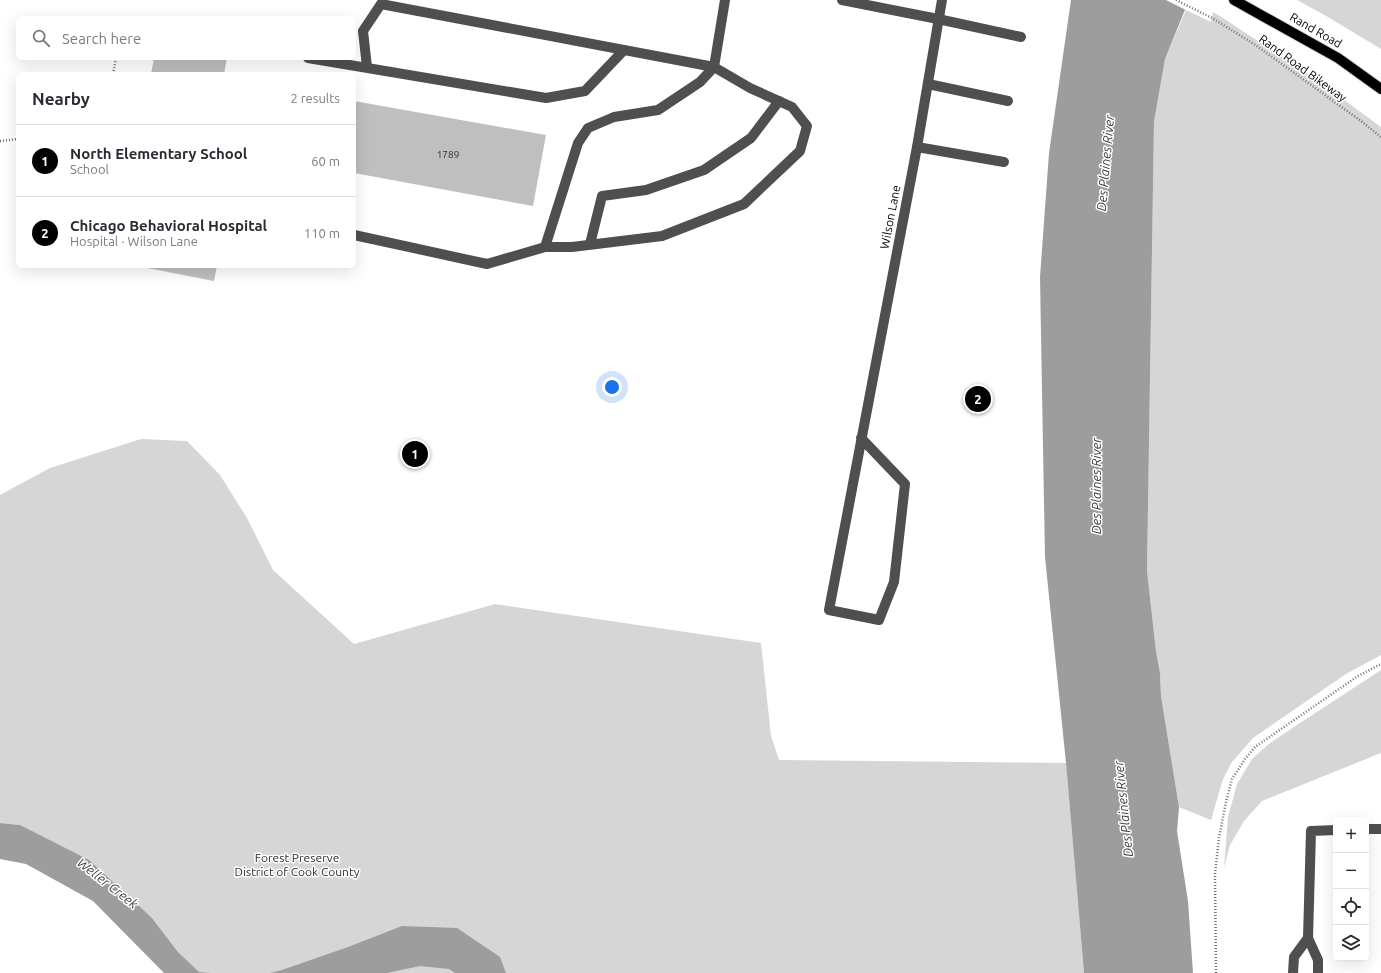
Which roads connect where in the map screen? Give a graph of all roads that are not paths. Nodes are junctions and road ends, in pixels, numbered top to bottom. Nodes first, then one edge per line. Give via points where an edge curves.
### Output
1 (725, 0) edge
2 (942, 0) edge
3 (1234, 0) edge
4 (848, 1) edge
5 (938, 19) junction
6 (1021, 37) dead end
7 (624, 50) junction
8 (321, 60) edge
9 (367, 67) junction
10 (714, 68) junction
11 (928, 84) junction
12 (1381, 90) edge
13 (779, 101) junction
14 (1008, 101) dead end
15 (917, 147) junction
16 (1004, 162) dead end
17 (356, 236) edge
18 (590, 244) junction
19 (545, 247) junction
20 (861, 438) junction
21 (1369, 829) edge
22 (1381, 829) edge
23 (1333, 830) edge
24 (1308, 938) junction
25 (1293, 973) edge
26 (1318, 973) edge

1 - 10 street
2 - 5 street, Wilson Lane
3 - 12 main road, Rand Road via 1338,58
4 - 5 street
5 - 6 street
5 - 11 street, Wilson Lane
7 - 9 street via 585,91 546,98
7 - 9 street via 381,4 363,31
7 - 10 street
8 - 9 street
10 - 13 street
10 - 19 street via 700,82 658,110 614,117 588,128 578,143
11 - 14 street
11 - 15 street, Wilson Lane
13 - 18 street via 751,138 704,170 646,190 602,196
13 - 18 street via 792,107 808,126 800,151 744,204 662,236
15 - 16 street
15 - 20 street, Wilson Lane
17 - 19 street via 487,264
18 - 19 street
20 - 20 street, Wilson Lane via 829,610 879,620 894,582 905,484
21 - 22 street
23 - 24 street via 1311,831
24 - 25 street via 1294,957
24 - 26 street via 1318,960

